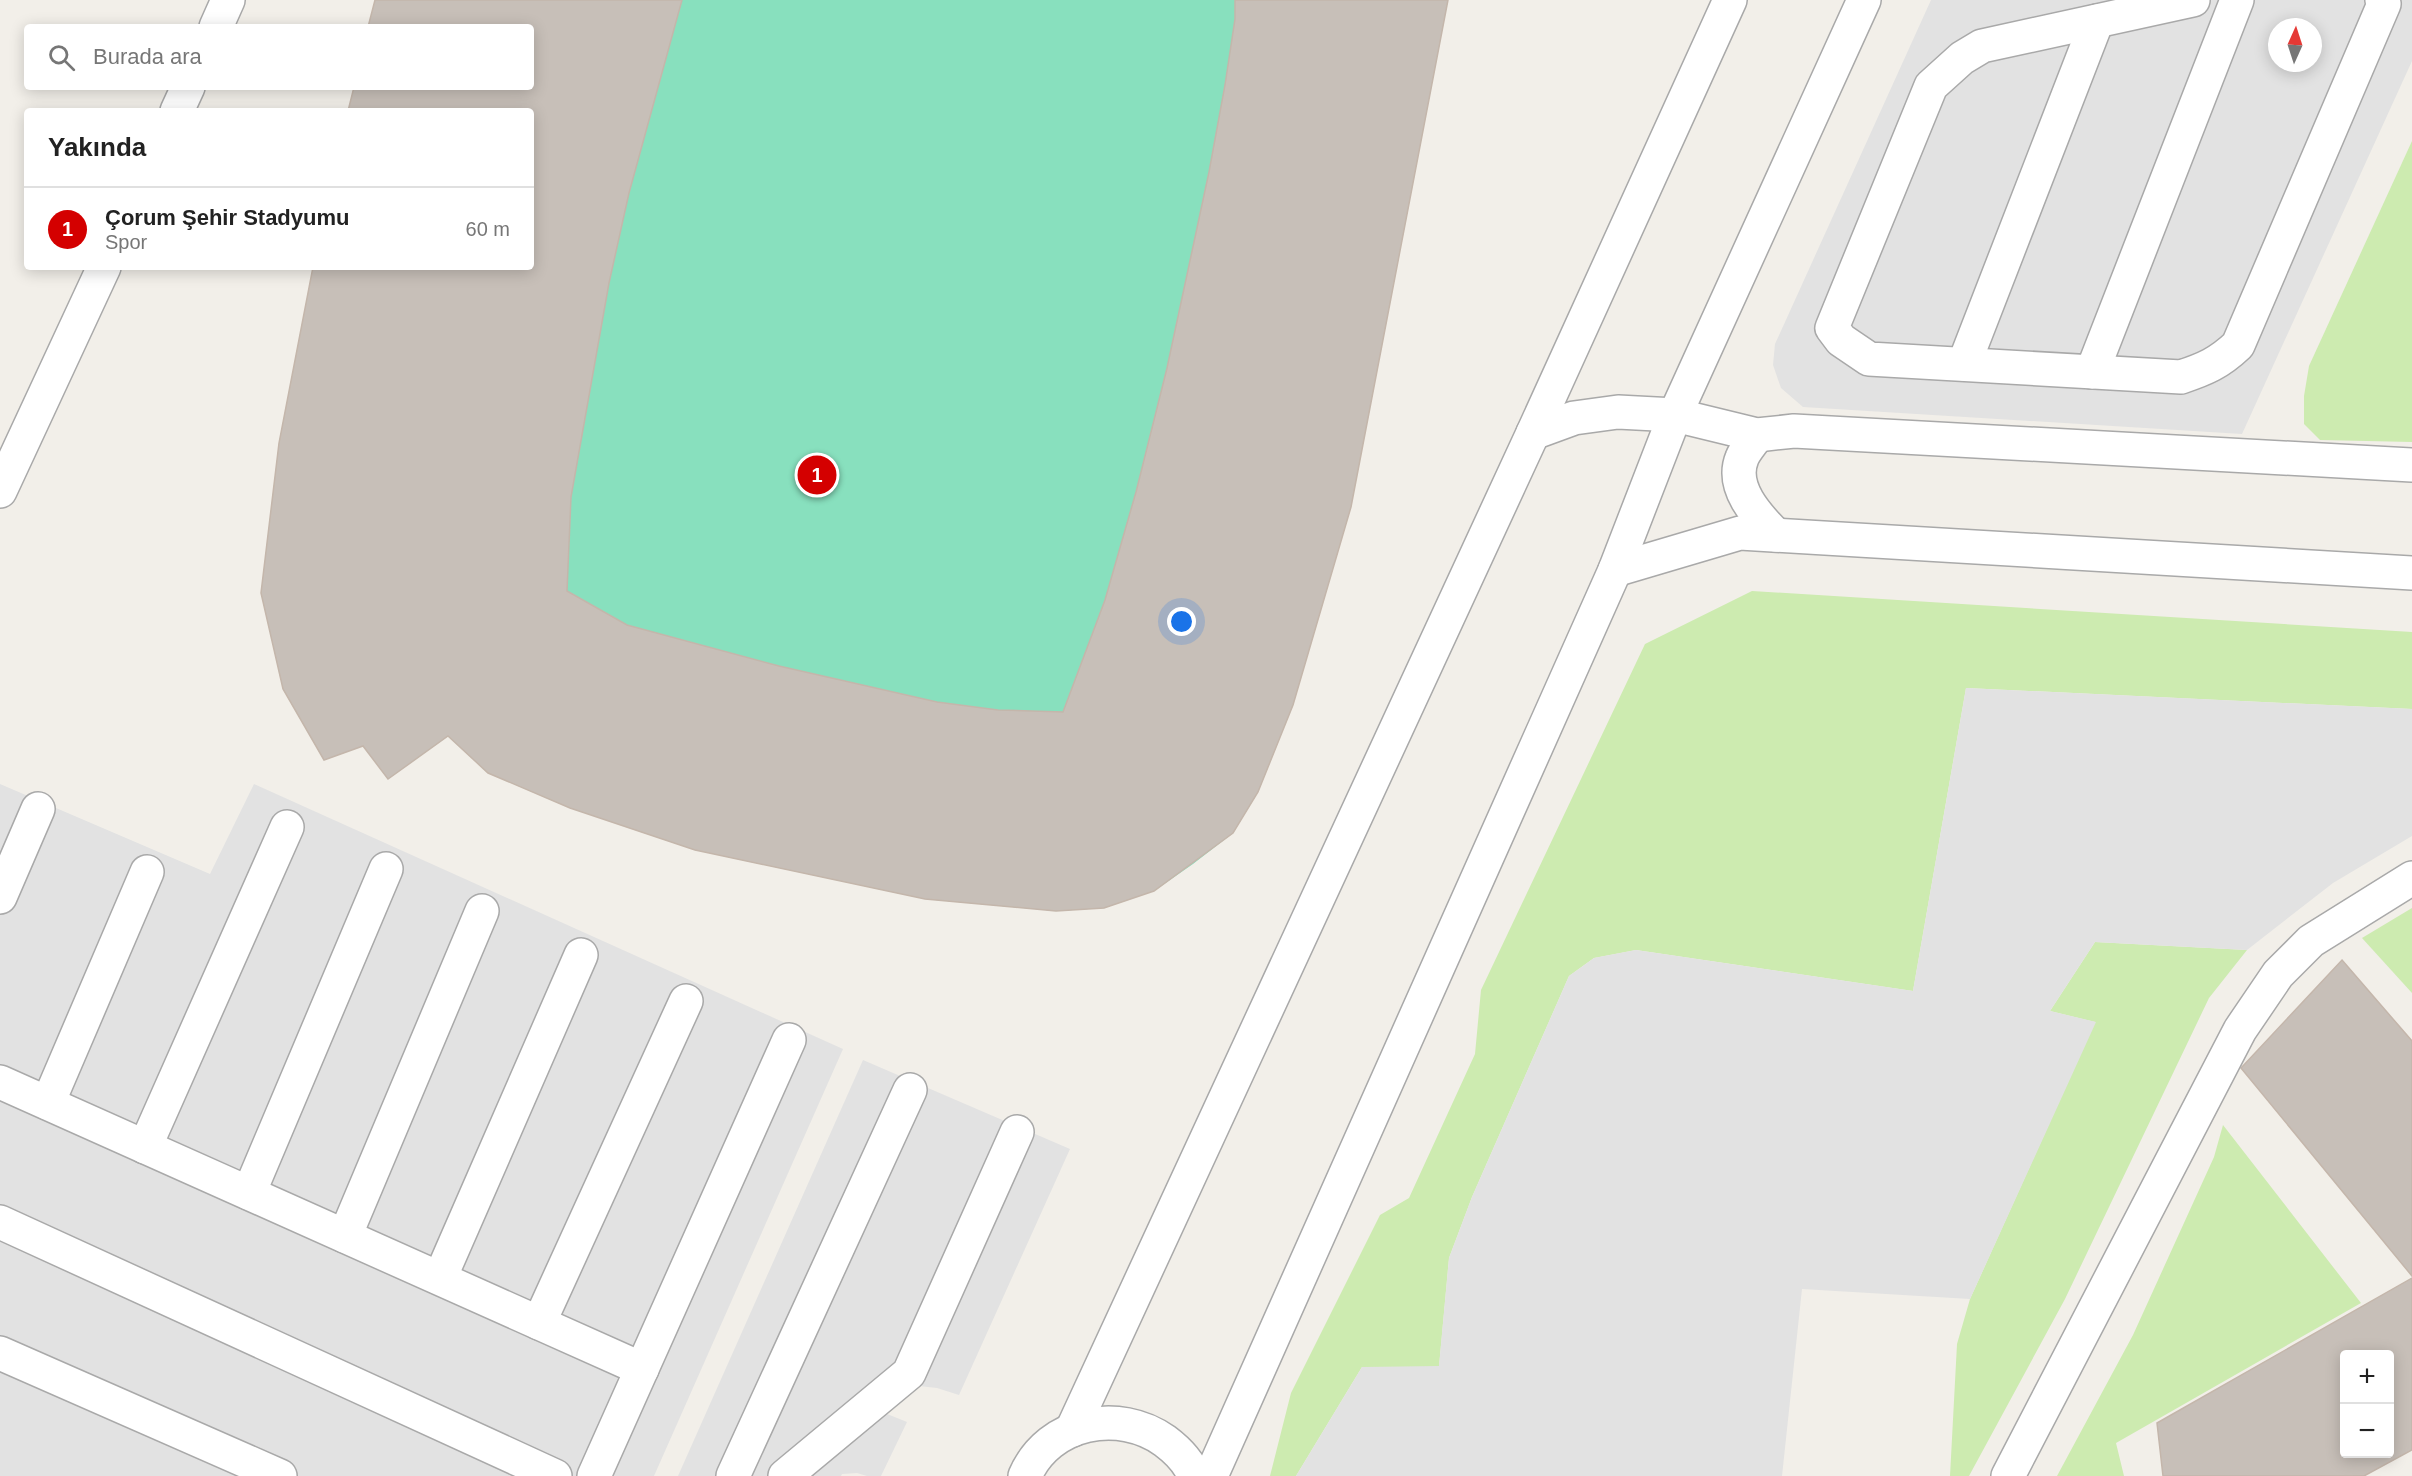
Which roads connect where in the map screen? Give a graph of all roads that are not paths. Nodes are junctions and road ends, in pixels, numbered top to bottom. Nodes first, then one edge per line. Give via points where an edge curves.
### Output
1 (228, 0) edge
2 (1730, 0) edge
3 (1864, 0) edge
4 (2193, 0) edge
5 (2237, 0) edge
6 (2382, 0) edge
7 (2097, 21) junction
8 (217, 24) edge
9 (187, 90) edge
10 (178, 108) edge
11 (103, 270) edge
12 (1965, 364) junction
13 (2092, 372) junction
14 (1675, 415) junction
15 (1533, 434) junction
16 (1757, 435) junction
17 (2412, 465) edge
18 (0, 491) edge
19 (1776, 535) junction
20 (1615, 570) junction
21 (2412, 573) edge
22 (38, 809) dead end
23 (287, 827) dead end
24 (386, 869) dead end
25 (147, 872) dead end
26 (2412, 878) edge
27 (0, 897) edge
28 (482, 912) dead end
29 (581, 955) dead end
30 (686, 1001) dead end
31 (789, 1040) dead end
32 (0, 1082) edge
33 (910, 1090) dead end
34 (48, 1103) junction
35 (1017, 1131) dead end
36 (145, 1147) junction
37 (249, 1193) junction
38 (0, 1222) edge
39 (345, 1236) junction
40 (440, 1278) junction
41 (539, 1323) junction
42 (0, 1353) edge
43 (642, 1369) junction
44 (1072, 1430) junction
45 (1024, 1473) edge
46 (280, 1476) edge
47 (555, 1476) edge
48 (594, 1476) edge
49 (733, 1476) edge
50 (785, 1476) edge
51 (1194, 1476) edge
52 (1210, 1476) edge
53 (2008, 1476) edge

1 - 8 street
2 - 15 street
3 - 14 street
4 - 7 street
5 - 13 street
6 - 13 street via 2384,4 2238,345 2206,369 2181,377
7 - 12 street
7 - 12 street via 1982,46 1931,86 1832,328 1840,340 1869,359
9 - 10 street
11 - 18 street
12 - 13 street
14 - 15 street via 1618,412 1575,418
14 - 16 street
14 - 20 street
15 - 44 street
16 - 17 street via 1794,430
16 - 19 street via 1741,459 1740,480 1746,500
19 - 20 street via 1740,533
19 - 21 street
20 - 52 street
22 - 27 street
23 - 36 street
24 - 37 street
25 - 34 street
26 - 53 street via 2311,941 2278,974 2240,1030
28 - 39 street
29 - 40 street
30 - 41 street
31 - 43 street
32 - 34 street
33 - 49 street
34 - 36 street
35 - 50 street via 909,1373
36 - 37 street
37 - 39 street
38 - 47 street
39 - 40 street
40 - 41 street
41 - 43 street
42 - 46 street
43 - 48 street
44 - 45 street via 1048,1445
44 - 51 street via 1099,1422 1126,1423 1152,1432 1175,1449

